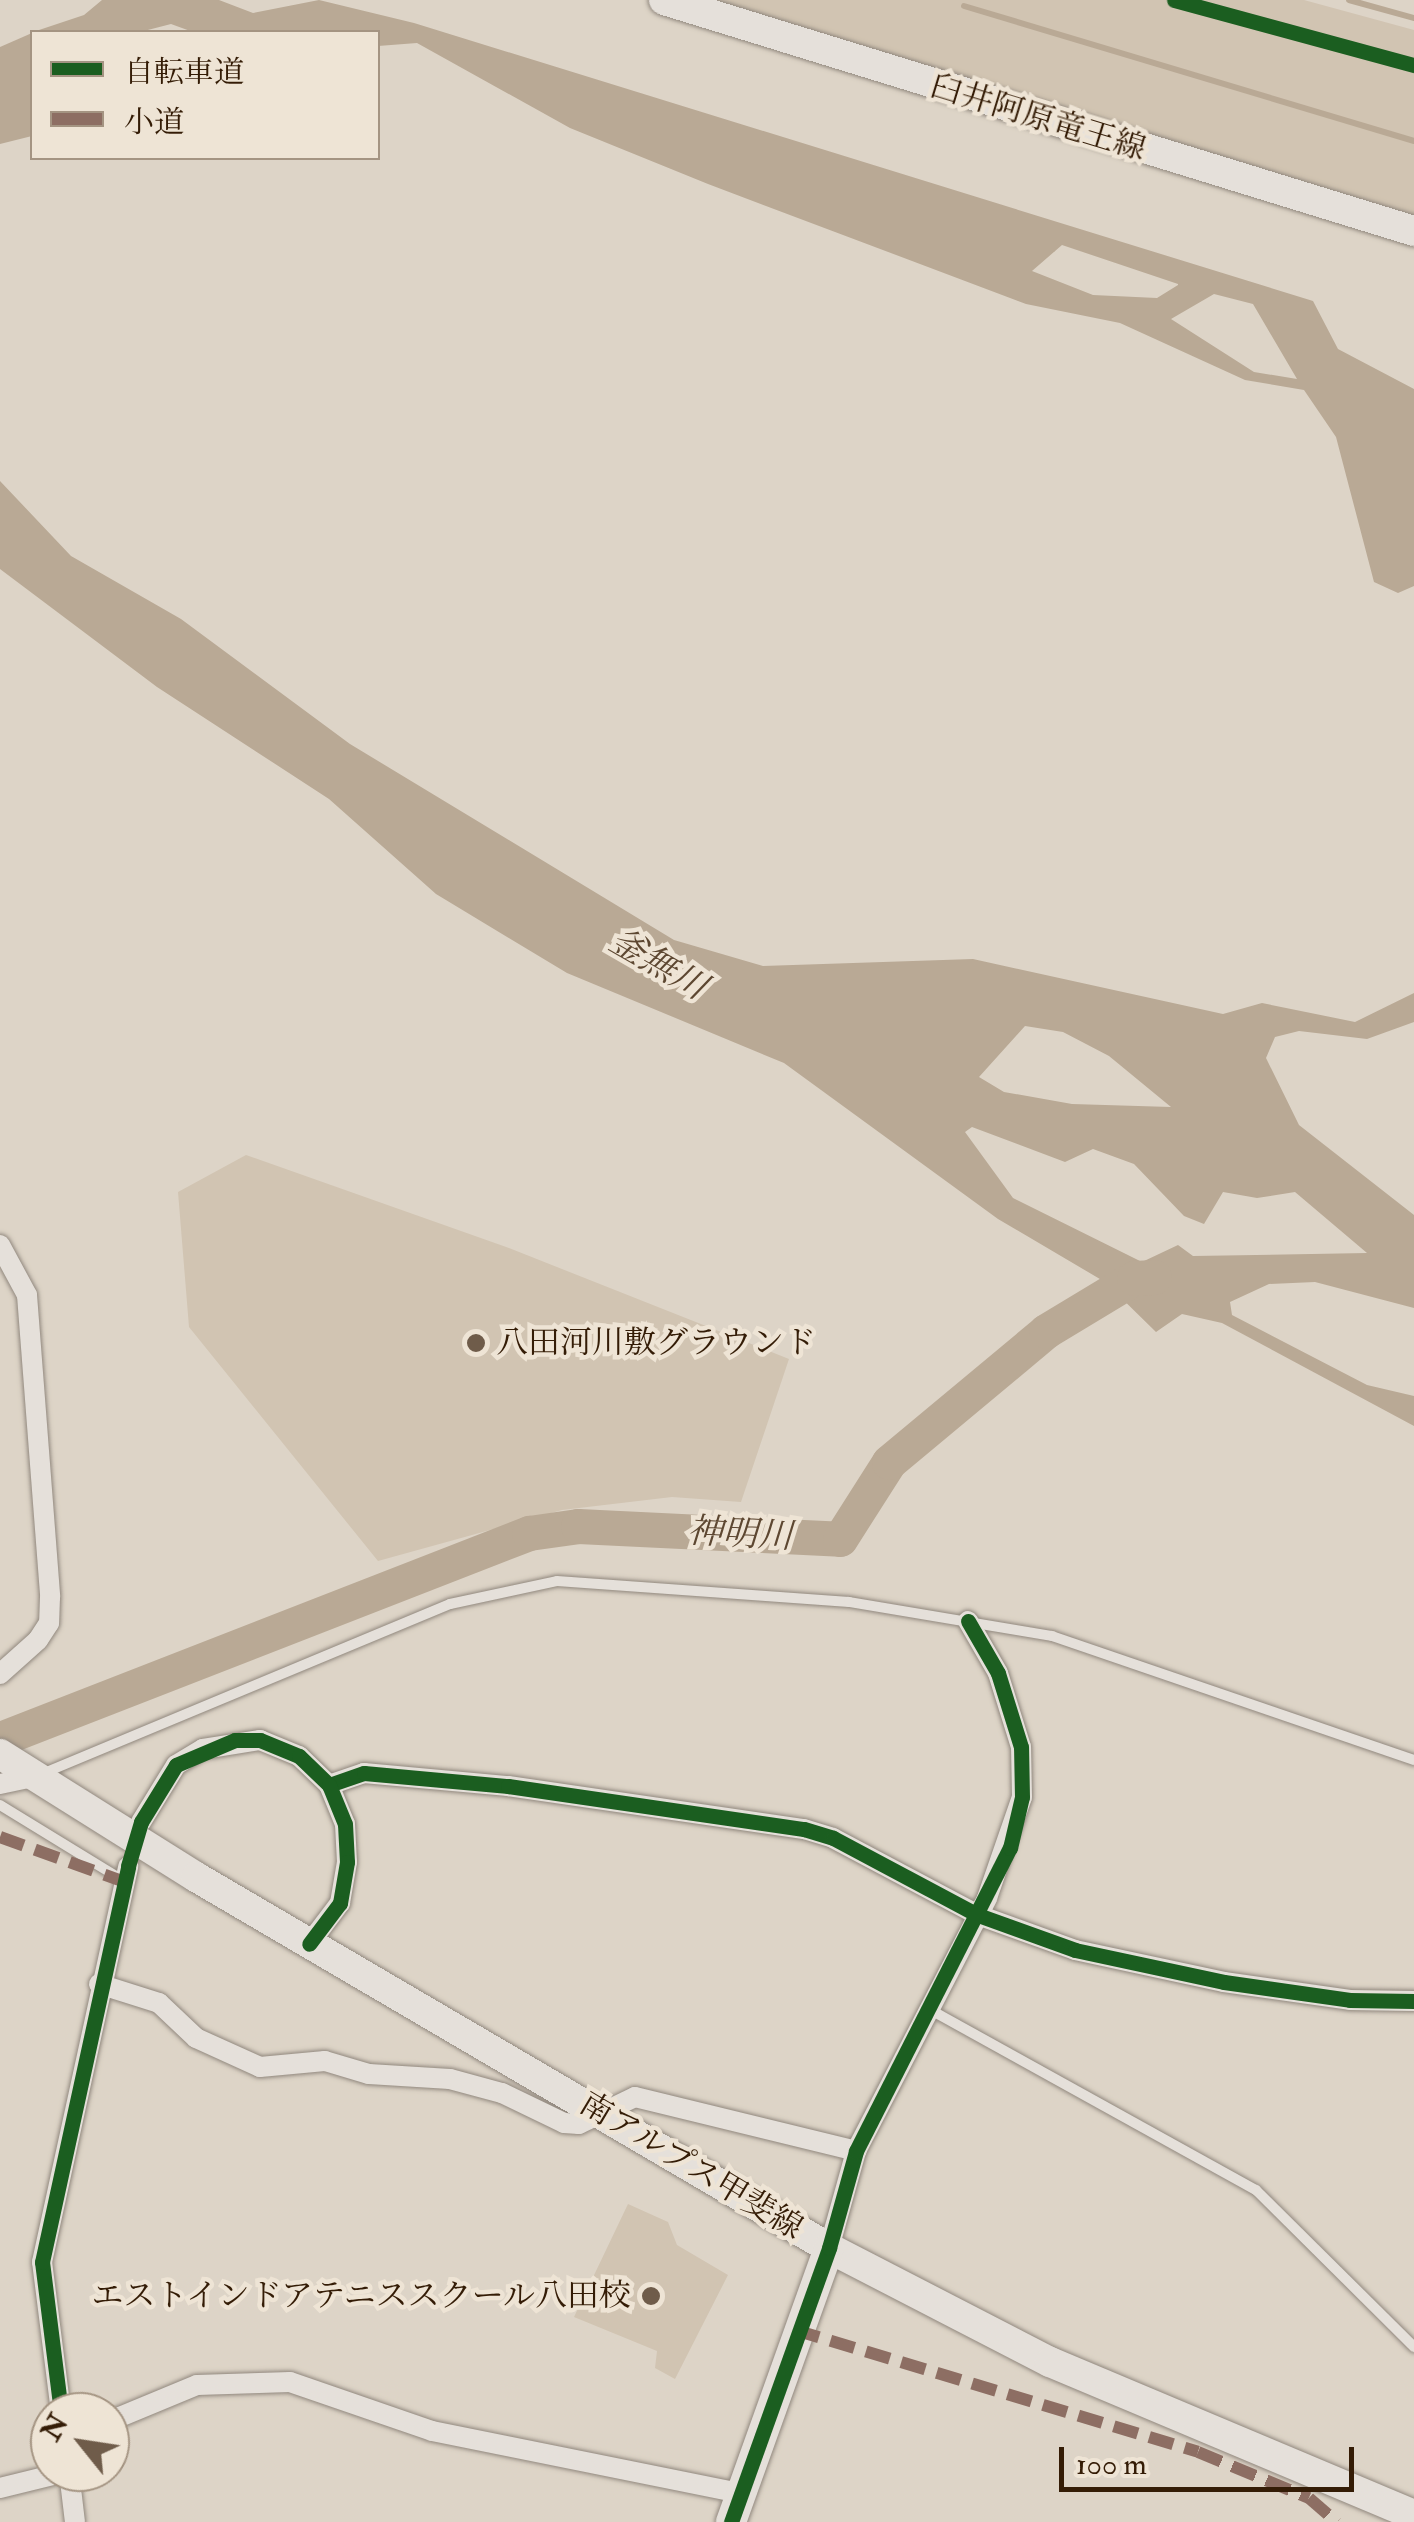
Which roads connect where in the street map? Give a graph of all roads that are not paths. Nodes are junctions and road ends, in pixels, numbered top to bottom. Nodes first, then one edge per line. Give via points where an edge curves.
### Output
1 (664, 0) edge
2 (1414, 231) edge
3 (0, 1245) edge
4 (968, 1620) junction
5 (0, 1674) edge
6 (1414, 1760) edge
7 (11, 1769) edge
8 (328, 1785) junction
9 (0, 1805) edge
10 (142, 1822) dead end
11 (126, 1874) joint
12 (978, 1915) junction
13 (309, 1944) junction
14 (98, 1984) junction
15 (1414, 2001) edge
16 (929, 2009) junction
17 (602, 2112) junction
18 (856, 2152) junction
19 (829, 2248) junction
20 (1414, 2347) edge
21 (58, 2392) edge
22 (130, 2413) edge
23 (30, 2481) edge
24 (0, 2488) edge
25 (70, 2492) edge
26 (735, 2507) edge
27 (1414, 2516) edge
28 (75, 2522) edge

1 - 2 main road, 臼井阿原竜王線
3 - 5 street via 27,1294 50,1597 50,1623
4 - 6 lane via 1052,1636
4 - 7 lane via 849,1602 524,1584 450,1604
4 - 12 street via 998,1673 1024,1763 1010,1848
7 - 13 main road, 南アルプス甲斐線
8 - 10 street via 283,1747 235,1740 176,1765
8 - 12 street via 364,1773 490,1784 804,1829 834,1838
8 - 13 street via 345,1824 347,1862 340,1903
9 - 11 lane
11 - 14 street
12 - 15 street via 1120,1962 1350,2000
12 - 16 street
13 - 17 main road, 南アルプス甲斐線
14 - 17 street via 160,2002 196,2038 260,2067 325,2061 369,2074 450,2079 502,2093 564,2123
14 - 21 street via 42,2262
16 - 18 street
16 - 20 lane via 1256,2190
17 - 18 street via 634,2097
17 - 19 main road, 南アルプス甲斐線
18 - 19 street
19 - 26 main road
19 - 27 main road, 南アルプス甲斐線 via 1050,2362
22 - 26 street via 197,2385 290,2382 432,2430
23 - 24 street
25 - 28 street

